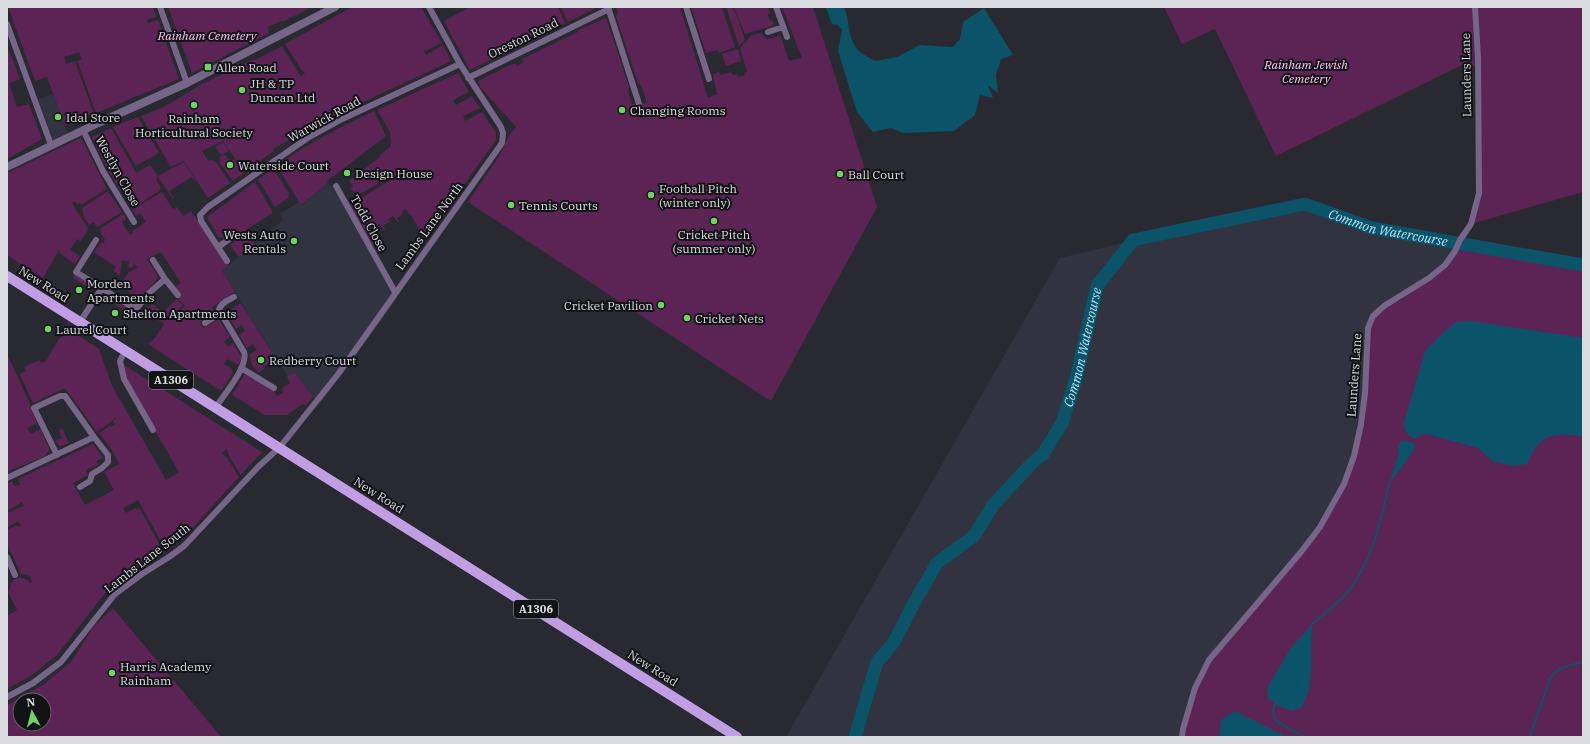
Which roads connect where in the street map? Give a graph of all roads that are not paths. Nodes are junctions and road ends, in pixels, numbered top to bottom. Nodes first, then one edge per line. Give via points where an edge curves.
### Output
1 (160, 7) edge
2 (335, 7) edge
3 (429, 7) edge
4 (686, 7) edge
5 (776, 7) edge
6 (1475, 7) edge
7 (608, 8) edge
8 (7, 24) edge
9 (783, 27) junction
10 (768, 32) dead end
11 (787, 37) dead end
12 (460, 64) junction
13 (468, 78) junction
14 (709, 79) dead end
15 (188, 83) junction
16 (639, 104) dead end
17 (83, 130) junction
18 (51, 145) junction
19 (7, 167) edge
20 (336, 186) dead end
21 (134, 222) dead end
22 (231, 238) dead end
23 (96, 240) dead end
24 (218, 247) junction
25 (153, 260) dead end
26 (227, 261) dead end
27 (7, 276) edge
28 (165, 279) junction
29 (102, 288) junction
30 (396, 292) junction
31 (178, 295) dead end
32 (234, 297) dead end
33 (219, 314) junction
34 (80, 322) junction
35 (205, 323) dead end
36 (125, 351) junction
37 (241, 368) junction
38 (274, 388) dead end
39 (215, 408) junction
40 (153, 430) dead end
41 (94, 437) junction
42 (280, 447) junction
43 (57, 455) junction
44 (7, 478) edge
45 (80, 487) dead end
46 (7, 557) edge
47 (15, 575) dead end
48 (7, 697) edge
49 (738, 737) edge
50 (1182, 737) edge

1 - 15 street
2 - 15 street
3 - 12 street, Lambs Lane North
4 - 14 street
5 - 9 street
6 - 50 street, Launders Lane via 1479,193 1471,224 1445,265 1373,316 1368,328 1361,424 1344,484 1320,527 1301,552 1209,660 1195,688
7 - 13 street, Oreston Road
7 - 16 street
8 - 18 street
9 - 10 street
9 - 11 street
12 - 13 street, Lambs Lane North
12 - 24 street, Warwick Road via 309,137 208,207 200,215 201,220
13 - 30 street, Lambs Lane North via 501,127 502,143
15 - 17 street
17 - 18 street
17 - 21 street, Westlyn Close via 103,171
18 - 19 street
20 - 30 street, Todd Close
22 - 24 street
23 - 29 street via 76,272
24 - 26 street, Warwick Road
25 - 28 street
27 - 34 main road, New Road / A1306
28 - 29 street via 149,293 138,308 132,307
28 - 31 street
29 - 34 street
30 - 42 street, Lambs Lane North via 339,372
32 - 33 street via 220,307
33 - 35 street
33 - 37 street via 244,352 245,360
34 - 36 main road, New Road / A1306
36 - 39 main road, New Road / A1306
36 - 40 street via 120,361 124,379
37 - 38 street
37 - 39 street
39 - 42 main road, New Road / A1306
41 - 43 street
41 - 43 street via 65,396 34,408
41 - 45 street via 109,458 108,462 92,474 90,481
42 - 48 street, Lambs Lane South via 184,546 115,594 61,662
42 - 49 main road, New Road / A1306
43 - 44 street
46 - 47 street

